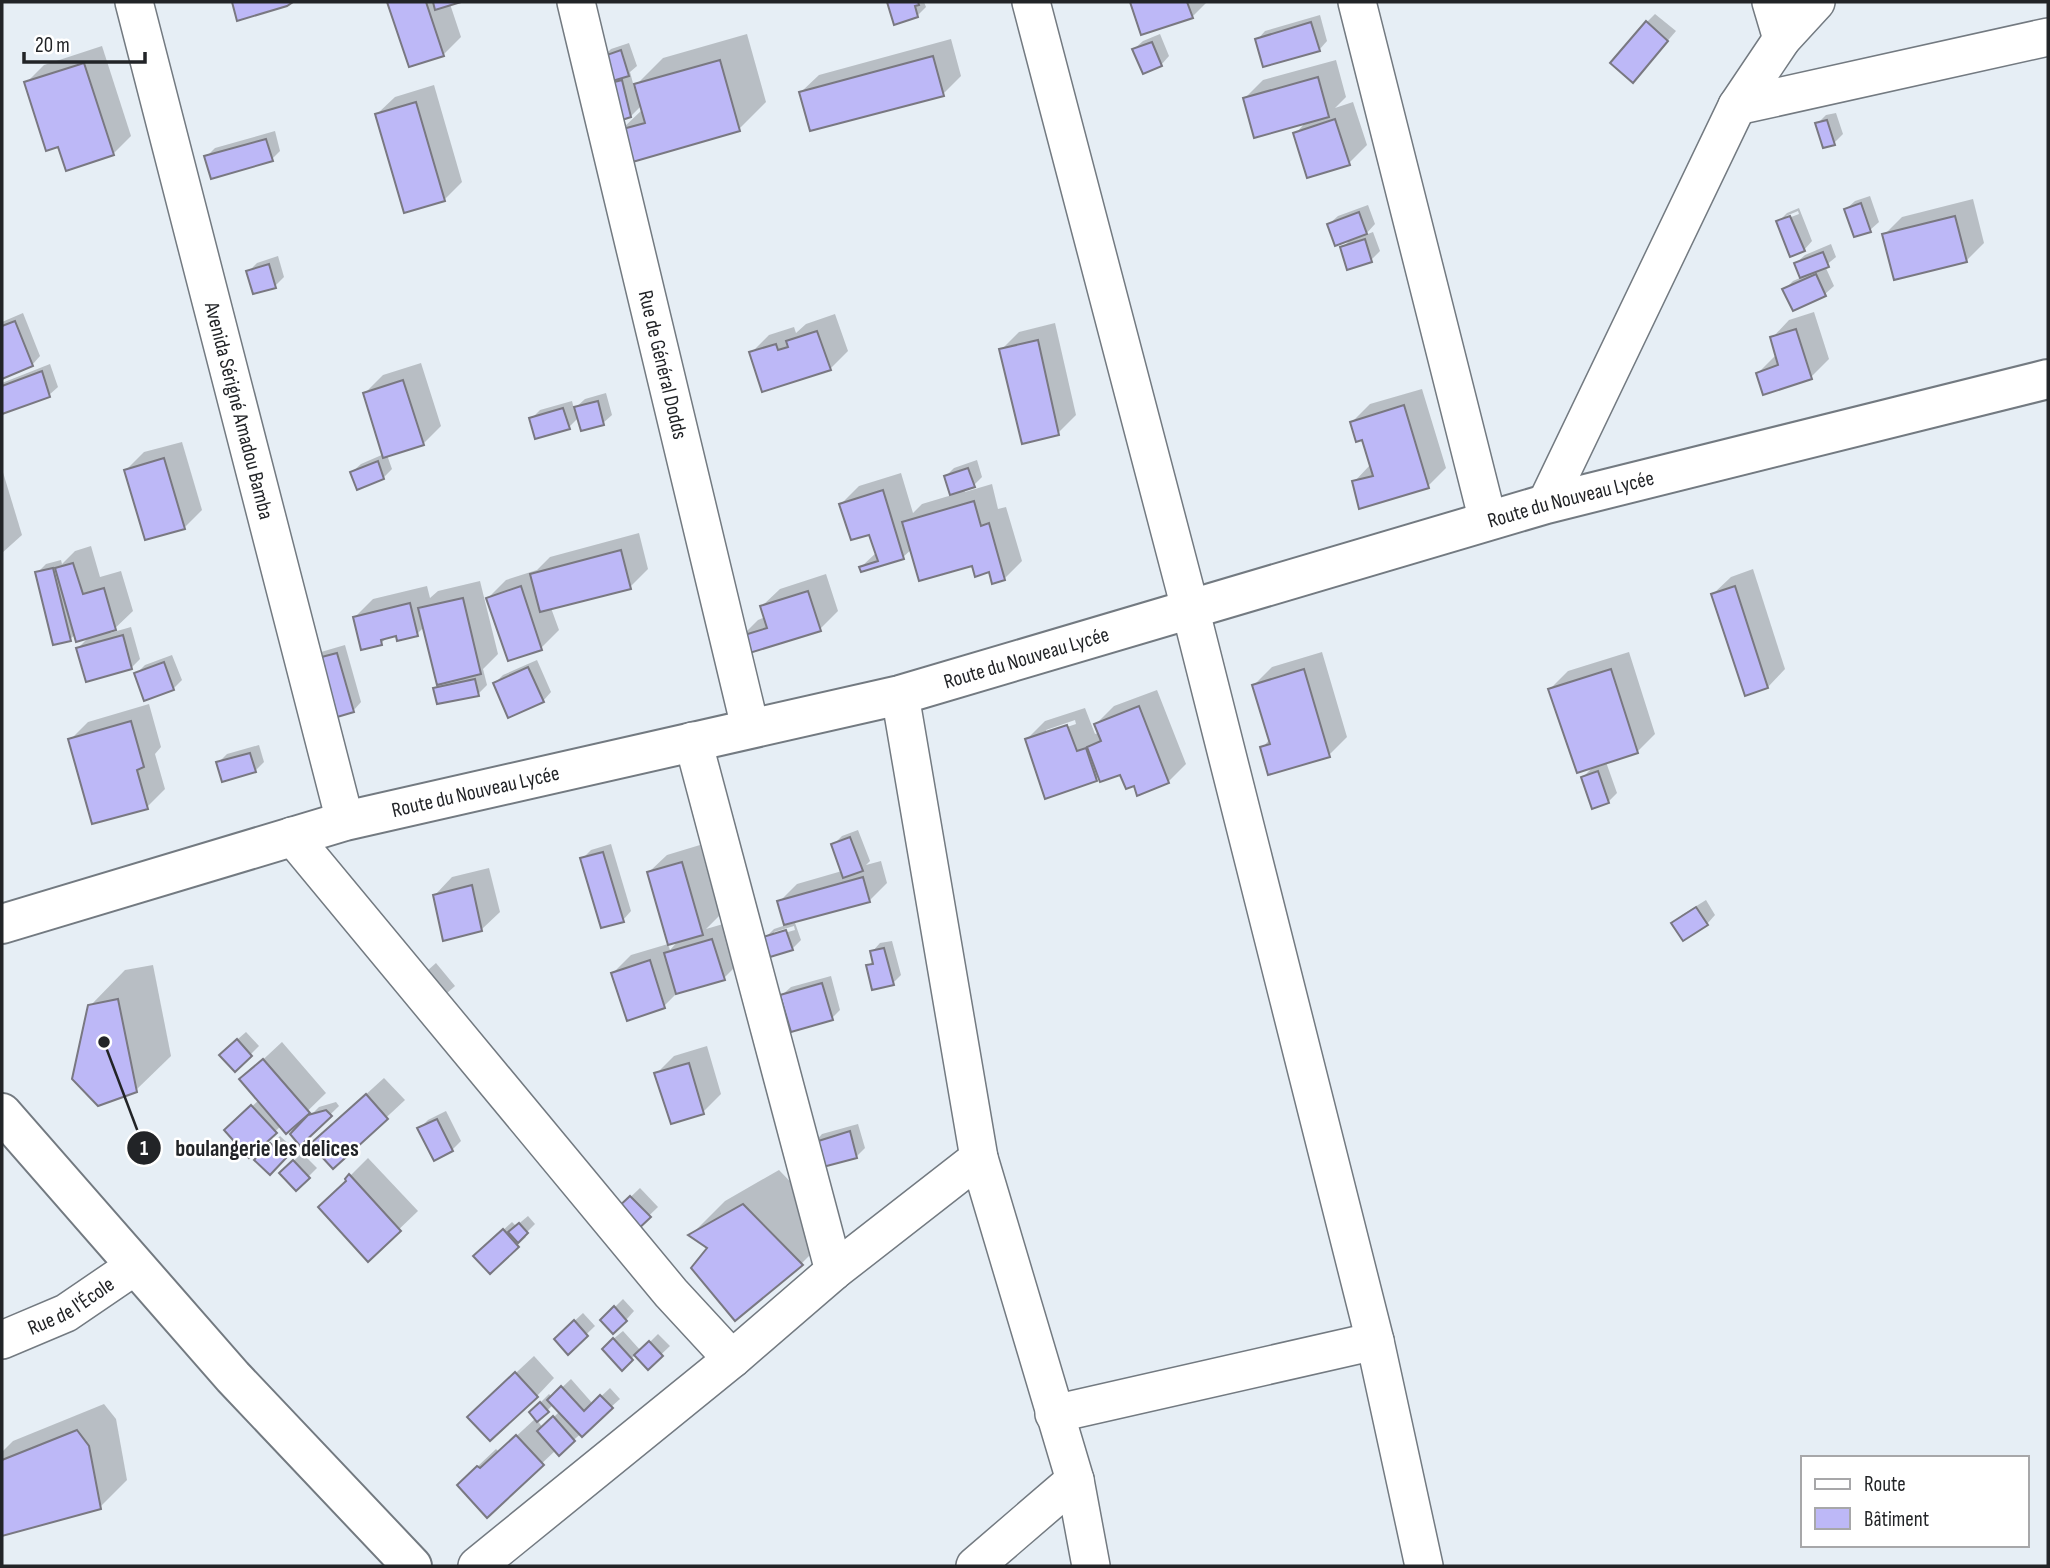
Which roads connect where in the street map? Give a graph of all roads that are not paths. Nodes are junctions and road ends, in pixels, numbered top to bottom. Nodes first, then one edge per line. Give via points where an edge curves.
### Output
1 (134, 2) edge
2 (576, 2) edge
3 (1031, 2) edge
4 (1357, 2) edge
5 (1771, 2) edge
6 (1816, 2) edge
7 (2048, 37) edge
8 (1782, 38) junction
9 (1737, 106) junction
10 (2048, 379) edge
11 (1546, 504) junction
12 (1488, 521) junction
13 (1190, 608) junction
14 (900, 695) junction
15 (750, 727) junction
16 (693, 741) junction
17 (345, 821) junction
18 (292, 836) junction
19 (2, 924) edge
20 (2, 1113) edge
21 (979, 1158) junction
22 (135, 1266) junction
23 (834, 1271) junction
24 (2, 1340) edge
25 (1375, 1341) junction
26 (732, 1359) junction
27 (1054, 1414) junction
28 (1074, 1480) junction
29 (407, 1565) edge
30 (477, 1566) edge
31 (975, 1566) edge
32 (1091, 1566) edge
33 (1424, 1566) edge

1 - 17 street, Avenida Sérigné Amadou Bamba
2 - 15 street, Rue de Général Dodds
3 - 13 street
4 - 12 street
5 - 8 street
6 - 8 street
7 - 9 street
8 - 9 street
9 - 11 street
10 - 11 street, Route du Nouveau Lycée
11 - 12 street, Route du Nouveau Lycée
12 - 13 street, Route du Nouveau Lycée
13 - 14 street, Route du Nouveau Lycée
13 - 25 street
14 - 15 street, Route du Nouveau Lycée
14 - 21 street
15 - 16 street, Route du Nouveau Lycée
16 - 17 street, Route du Nouveau Lycée
16 - 23 street
17 - 18 street, Route du Nouveau Lycée
18 - 19 street, Route du Nouveau Lycée
18 - 26 street via 671,1293
20 - 22 street
21 - 23 street
21 - 27 street
22 - 24 street, Rue de l'École via 66,1313
22 - 29 street
23 - 26 street
25 - 27 street
25 - 33 street
26 - 30 street
27 - 28 street
28 - 31 street
28 - 32 street

